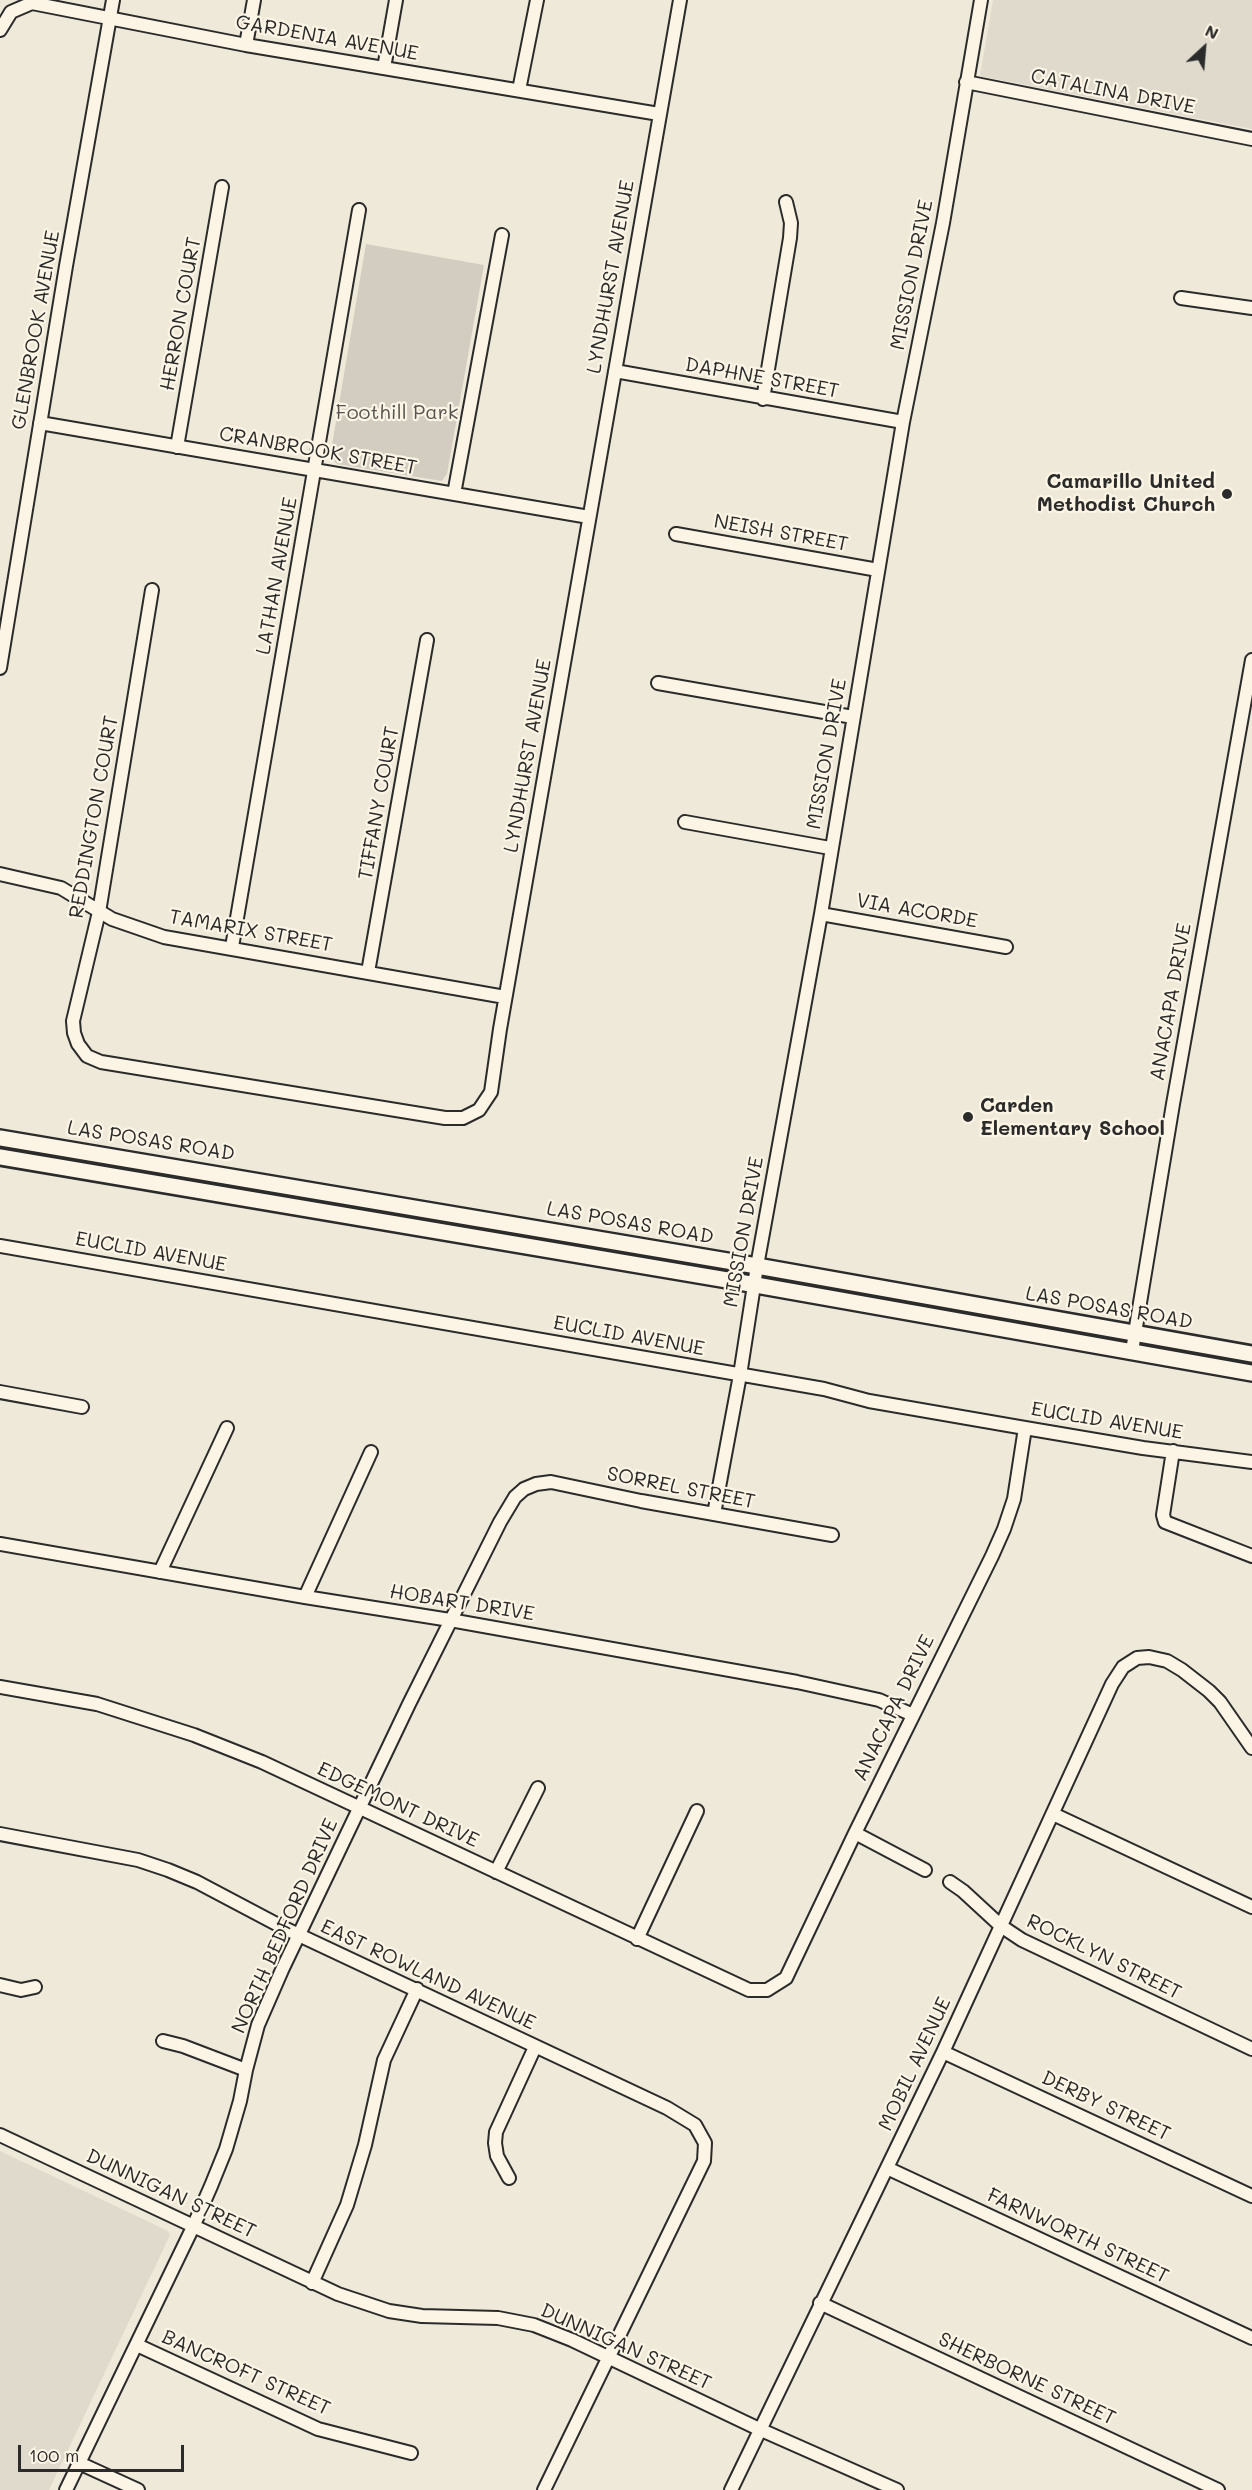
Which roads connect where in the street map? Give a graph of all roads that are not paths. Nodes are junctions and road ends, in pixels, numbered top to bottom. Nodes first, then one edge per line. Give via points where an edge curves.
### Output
1 (113, 0) edge
2 (254, 0) edge
3 (396, 0) edge
4 (537, 0) edge
5 (680, 0) edge
6 (981, 0) edge
7 (110, 20) junction
8 (0, 30) edge
9 (246, 45) junction
10 (384, 68) junction
11 (966, 82) junction
12 (519, 90) junction
13 (659, 114) junction
14 (1252, 139) edge
15 (222, 187) dead end
16 (786, 202) dead end
17 (359, 210) dead end
18 (502, 235) dead end
19 (1180, 298) dead end
20 (1252, 308) edge
21 (615, 371) junction
22 (763, 399) junction
23 (903, 422) junction
24 (40, 423) junction
25 (177, 447) junction
26 (314, 471) junction
27 (454, 494) junction
28 (589, 517) junction
29 (676, 534) dead end
30 (878, 570) junction
31 (152, 590) dead end
32 (427, 640) dead end
33 (1252, 662) edge
34 (0, 668) edge
35 (658, 683) dead end
36 (854, 717) junction
37 (685, 822) dead end
38 (830, 848) junction
39 (0, 874) edge
40 (99, 912) junction
41 (821, 915) junction
42 (1006, 946) dead end
43 (232, 947) junction
44 (368, 972) junction
45 (505, 997) junction
46 (80, 1047) joint
47 (0, 1138) edge
48 (0, 1157) edge
49 (0, 1246) edge
50 (756, 1266) junction
51 (754, 1285) junction
52 (1135, 1334) junction
53 (1132, 1352) junction
54 (1252, 1354) edge
55 (1252, 1373) edge
56 (740, 1375) junction
57 (0, 1392) edge
58 (82, 1407) dead end
59 (227, 1428) dead end
60 (1025, 1428) junction
61 (1173, 1450) junction
62 (370, 1452) dead end
63 (1252, 1462) edge
64 (524, 1489) joint
65 (714, 1514) junction
66 (832, 1535) dead end
67 (0, 1544) edge
68 (1252, 1556) edge
69 (160, 1572) junction
70 (305, 1598) junction
71 (450, 1620) junction
72 (0, 1688) edge
73 (913, 1715) junction
74 (1252, 1748) edge
75 (538, 1788) dead end
76 (359, 1808) junction
77 (696, 1811) dead end
78 (1053, 1814) junction
79 (855, 1833) junction
80 (0, 1834) edge
81 (925, 1870) dead end
82 (496, 1872) junction
83 (950, 1882) dead end
84 (1252, 1907) edge
85 (1001, 1926) junction
86 (298, 1935) junction
87 (637, 1939) junction
88 (0, 1985) edge
89 (35, 1987) dead end
90 (417, 1989) junction
91 (767, 1990) joint
92 (163, 2041) dead end
93 (535, 2047) junction
94 (1252, 2049) edge
95 (943, 2052) junction
96 (246, 2070) junction
97 (0, 2134) edge
98 (887, 2168) junction
99 (508, 2178) dead end
100 (1252, 2196) edge
101 (194, 2227) junction
102 (312, 2283) junction
103 (820, 2303) junction
104 (1252, 2338) edge
105 (137, 2345) junction
106 (609, 2358) junction
107 (759, 2429) junction
108 (411, 2453) dead end
109 (80, 2463) junction
110 (66, 2490) edge
111 (138, 2490) edge
112 (544, 2490) edge
113 (731, 2490) edge
114 (897, 2490) edge
115 (1218, 2490) edge

1 - 7 street, GLENBROOK AVENUE
2 - 9 street
3 - 10 street
4 - 12 street
5 - 13 street, LYNDHURST AVENUE
6 - 11 street, MISSION DRIVE
7 - 8 street, GARDENIA AVENUE via 32,3 11,12
7 - 9 street, GARDENIA AVENUE
7 - 24 street, GLENBROOK AVENUE
9 - 10 street, GARDENIA AVENUE
10 - 12 street, GARDENIA AVENUE
11 - 14 street, CATALINA DRIVE
11 - 23 street, MISSION DRIVE via 943,223
12 - 13 street, GARDENIA AVENUE
13 - 21 street, LYNDHURST AVENUE
15 - 25 street, HERRON COURT
16 - 22 street via 790,238
17 - 26 street, LATHAN AVENUE
18 - 27 street
19 - 20 street
21 - 22 street, DAPHNE STREET
21 - 28 street, LYNDHURST AVENUE
22 - 23 street, DAPHNE STREET
23 - 30 street, MISSION DRIVE
24 - 25 street, CRANBROOK STREET
24 - 34 street, GLENBROOK AVENUE
25 - 26 street, CRANBROOK STREET
26 - 27 street, CRANBROOK STREET
26 - 43 street, LATHAN AVENUE
27 - 28 street, CRANBROOK STREET
28 - 45 street, LYNDHURST AVENUE
29 - 30 street, NEISH STREET
30 - 36 street, MISSION DRIVE
31 - 40 street, REDDINGTON COURT
32 - 44 street, TIFFANY COURT
33 - 52 street, ANACAPA DRIVE
35 - 36 street
36 - 38 street, MISSION DRIVE
37 - 38 street
38 - 41 street, MISSION DRIVE
39 - 40 street, TAMARIX STREET via 61,888
40 - 43 street, TAMARIX STREET via 146,932
40 - 46 street, REDDINGTON COURT via 74,1021
41 - 42 street, VIA ACORDE
41 - 50 street, MISSION DRIVE
43 - 44 street, TAMARIX STREET
44 - 45 street, TAMARIX STREET
45 - 46 street, LYNDHURST AVENUE via 490,1092 479,1110 463,1118 101,1062 87,1056
47 - 50 main road, LAS POSAS ROAD
48 - 51 main road, LAS POSAS ROAD
49 - 56 street, EUCLID AVENUE
50 - 51 street, MISSION DRIVE
50 - 52 main road, LAS POSAS ROAD
51 - 53 main road, LAS POSAS ROAD
51 - 56 street, MISSION DRIVE
52 - 53 street, ANACAPA DRIVE
52 - 54 main road, LAS POSAS ROAD
53 - 55 main road, LAS POSAS ROAD
56 - 60 street, EUCLID AVENUE
56 - 65 street, MISSION DRIVE
57 - 58 street
59 - 69 street
60 - 61 street, EUCLID AVENUE
60 - 73 street, ANACAPA DRIVE via 1014,1499 1004,1529
61 - 63 street, EUCLID AVENUE
61 - 68 street via 1165,1522
62 - 70 street
64 - 65 street, SORREL STREET via 551,1482
64 - 71 street, NORTH BEDFORD DRIVE via 500,1522
65 - 66 street, SORREL STREET
67 - 69 street, HOBART DRIVE
69 - 70 street, HOBART DRIVE
70 - 71 street, HOBART DRIVE
71 - 73 street, HOBART DRIVE via 852,1693
71 - 76 street, NORTH BEDFORD DRIVE
72 - 76 street, EDGEMONT DRIVE via 97,1704 184,1731 262,1762
73 - 79 street, ANACAPA DRIVE
74 - 78 street, MOBIL AVENUE via 1220,1702 1196,1680 1167,1661 1137,1658 1123,1667 1112,1684
75 - 82 street
76 - 82 street, EDGEMONT DRIVE
76 - 86 street, NORTH BEDFORD DRIVE
77 - 87 street
78 - 84 street
78 - 85 street, MOBIL AVENUE
79 - 81 street
79 - 91 street, ANACAPA DRIVE via 786,1978
80 - 86 street, EAST ROWLAND AVENUE via 138,1860 168,1870
82 - 87 street, EDGEMONT DRIVE
83 - 85 street, ROCKLYN STREET
85 - 94 street, ROCKLYN STREET via 1022,1940
85 - 95 street, MOBIL AVENUE
86 - 90 street, EAST ROWLAND AVENUE
86 - 96 street, NORTH BEDFORD DRIVE via 264,2009
87 - 91 street, EDGEMONT DRIVE via 749,1990
88 - 89 street via 21,1990
90 - 93 street, EAST ROWLAND AVENUE
90 - 102 street via 384,2060 347,2205
92 - 96 street
93 - 99 street via 496,2132 497,2156
93 - 106 street, EAST ROWLAND AVENUE via 667,2108 702,2133 706,2154
95 - 98 street, MOBIL AVENUE
95 - 100 street, DERBY STREET
96 - 101 street, NORTH BEDFORD DRIVE via 226,2150
97 - 101 street, DUNNIGAN STREET
98 - 103 street, MOBIL AVENUE
98 - 104 street, FARNWORTH STREET
101 - 102 street, DUNNIGAN STREET
101 - 105 street, NORTH BEDFORD DRIVE
102 - 106 street, DUNNIGAN STREET via 389,2311 534,2325
103 - 107 street, MOBIL AVENUE
103 - 115 street, SHERBORNE STREET
105 - 108 street, BANCROFT STREET via 308,2425
105 - 109 street, NORTH BEDFORD DRIVE
106 - 107 street, DUNNIGAN STREET
106 - 112 street, EAST ROWLAND AVENUE
107 - 113 street, MOBIL AVENUE
107 - 114 street, DUNNIGAN STREET
109 - 110 street, NORTH BEDFORD DRIVE
109 - 111 street

